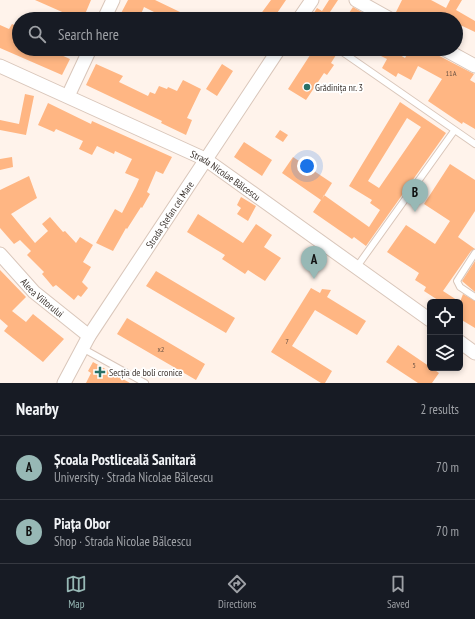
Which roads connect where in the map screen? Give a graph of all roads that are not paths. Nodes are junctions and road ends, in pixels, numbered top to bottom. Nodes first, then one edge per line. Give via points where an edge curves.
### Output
1 (113, 0) edge
2 (312, 0) edge
3 (356, 0) edge
4 (107, 12) edge
5 (304, 12) edge
6 (377, 12) edge
7 (87, 56) edge
8 (274, 56) edge
9 (348, 56) edge
10 (457, 56) edge
11 (0, 66) edge
12 (475, 66) edge
13 (68, 96) junction
14 (454, 131) junction
15 (475, 144) edge
16 (205, 159) junction
17 (475, 253) edge
18 (0, 254) edge
19 (356, 268) junction
20 (475, 297) edge
21 (427, 318) edge
22 (89, 336) junction
23 (463, 344) edge
24 (80, 352) junction
25 (475, 352) edge
26 (64, 383) edge
27 (145, 383) edge

1 - 4 street
2 - 5 street
3 - 6 street
7 - 13 street
8 - 16 street, Strada Ștefan cel Mare
9 - 14 lane
10 - 12 street
11 - 13 street, Strada Nicolae Bălcescu
13 - 16 street, Strada Nicolae Bălcescu
14 - 15 lane
14 - 19 lane
16 - 19 street, Strada Nicolae Bălcescu
16 - 22 street, Strada Ștefan cel Mare
17 - 20 lane via 457,281 460,287
18 - 22 street, Aleea Viitorului via 34,292
19 - 21 street, Strada Nicolae Bălcescu
22 - 24 street, Strada Ștefan cel Mare
23 - 25 street
24 - 26 street, Strada Ștefan cel Mare
24 - 27 lane

